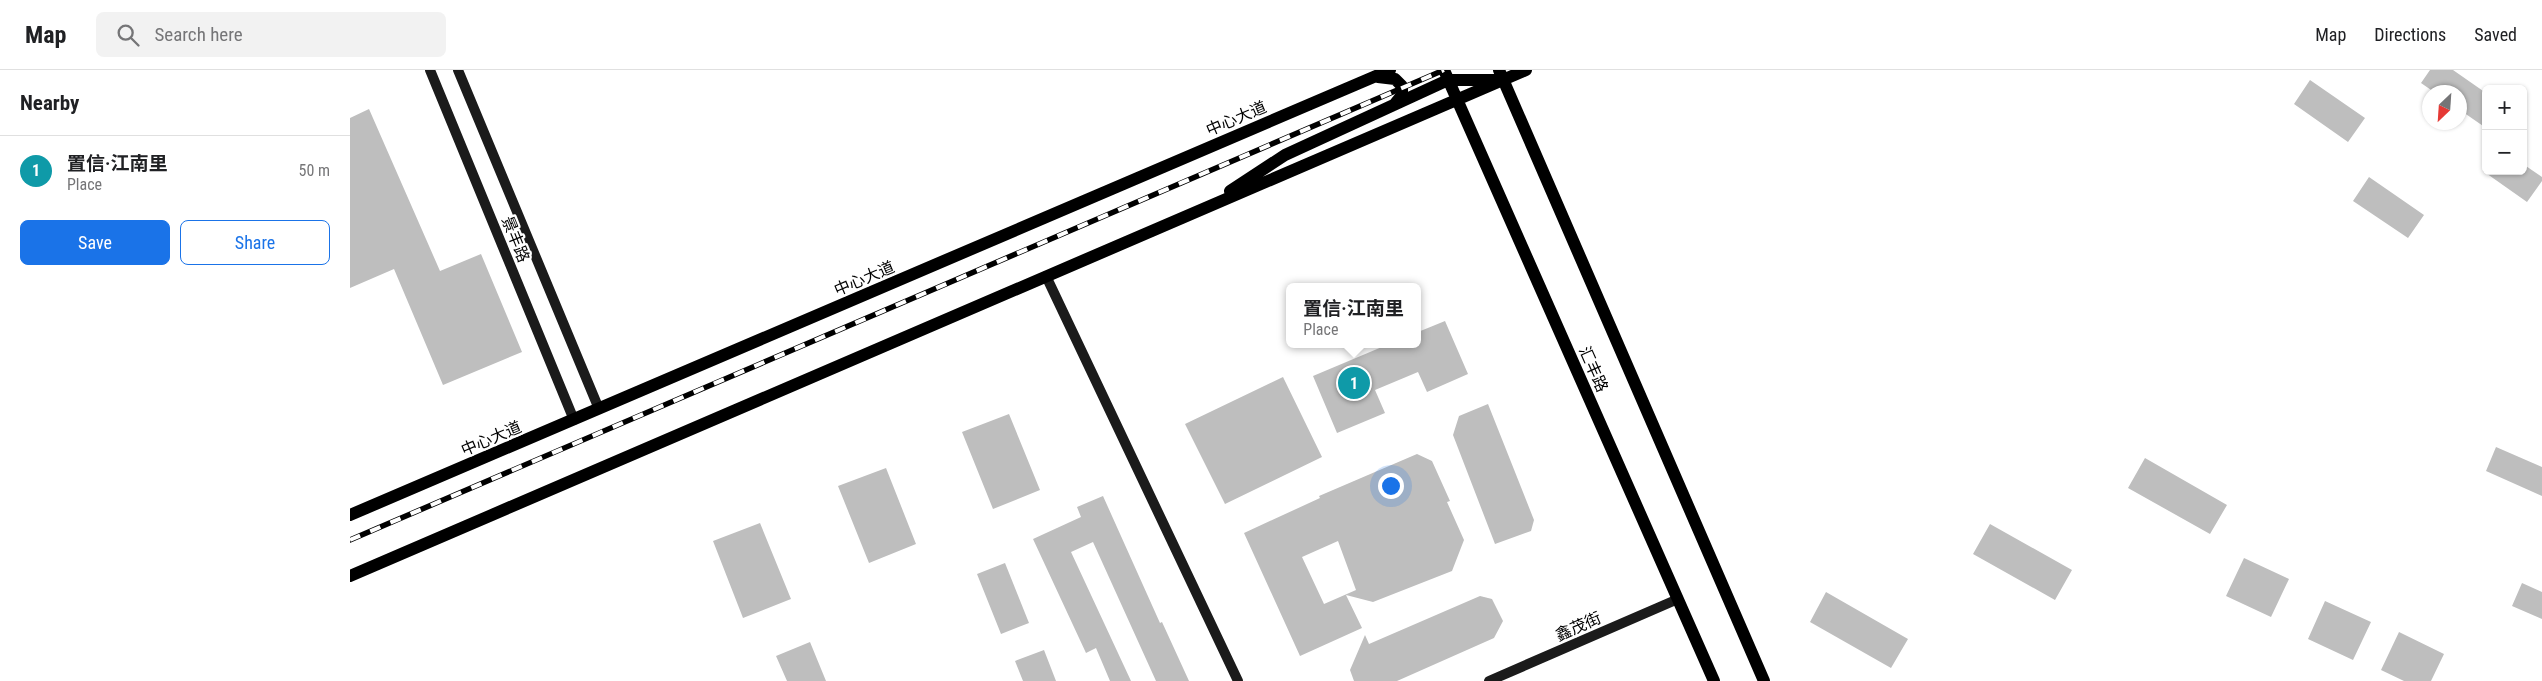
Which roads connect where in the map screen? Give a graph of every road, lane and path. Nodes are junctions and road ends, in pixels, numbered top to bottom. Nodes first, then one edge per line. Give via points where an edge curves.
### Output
1 (430, 70) edge
2 (458, 70) edge
3 (1390, 70) edge
4 (1526, 70) edge
5 (1446, 75) edge
6 (1501, 75) edge
7 (1372, 78) junction
8 (1458, 99) junction
9 (1390, 109) junction
10 (1199, 211) junction
11 (1046, 276) junction
12 (599, 409) junction
13 (574, 420) junction
14 (350, 515) edge
15 (350, 576) edge
16 (1678, 599) junction
17 (1238, 681) edge
18 (1490, 681) edge
19 (1714, 681) edge
20 (1764, 681) edge

1 - 13 street, 景丰路
2 - 12 street, 景丰路
3 - 7 main road, 中心大道
4 - 6 main road
5 - 6 main road
5 - 8 main road, 汇丰路
5 - 9 main road
6 - 8 main road
6 - 20 main road, 汇丰路
7 - 9 main road via 1395,79 1402,86 1402,95
7 - 12 main road, 中心大道
8 - 10 main road
8 - 16 main road, 汇丰路
9 - 10 main road via 1286,155
10 - 11 main road
11 - 15 main road
11 - 17 street
12 - 13 main road, 中心大道
13 - 14 main road, 中心大道
16 - 18 street, 鑫茂街
16 - 19 main road, 汇丰路

